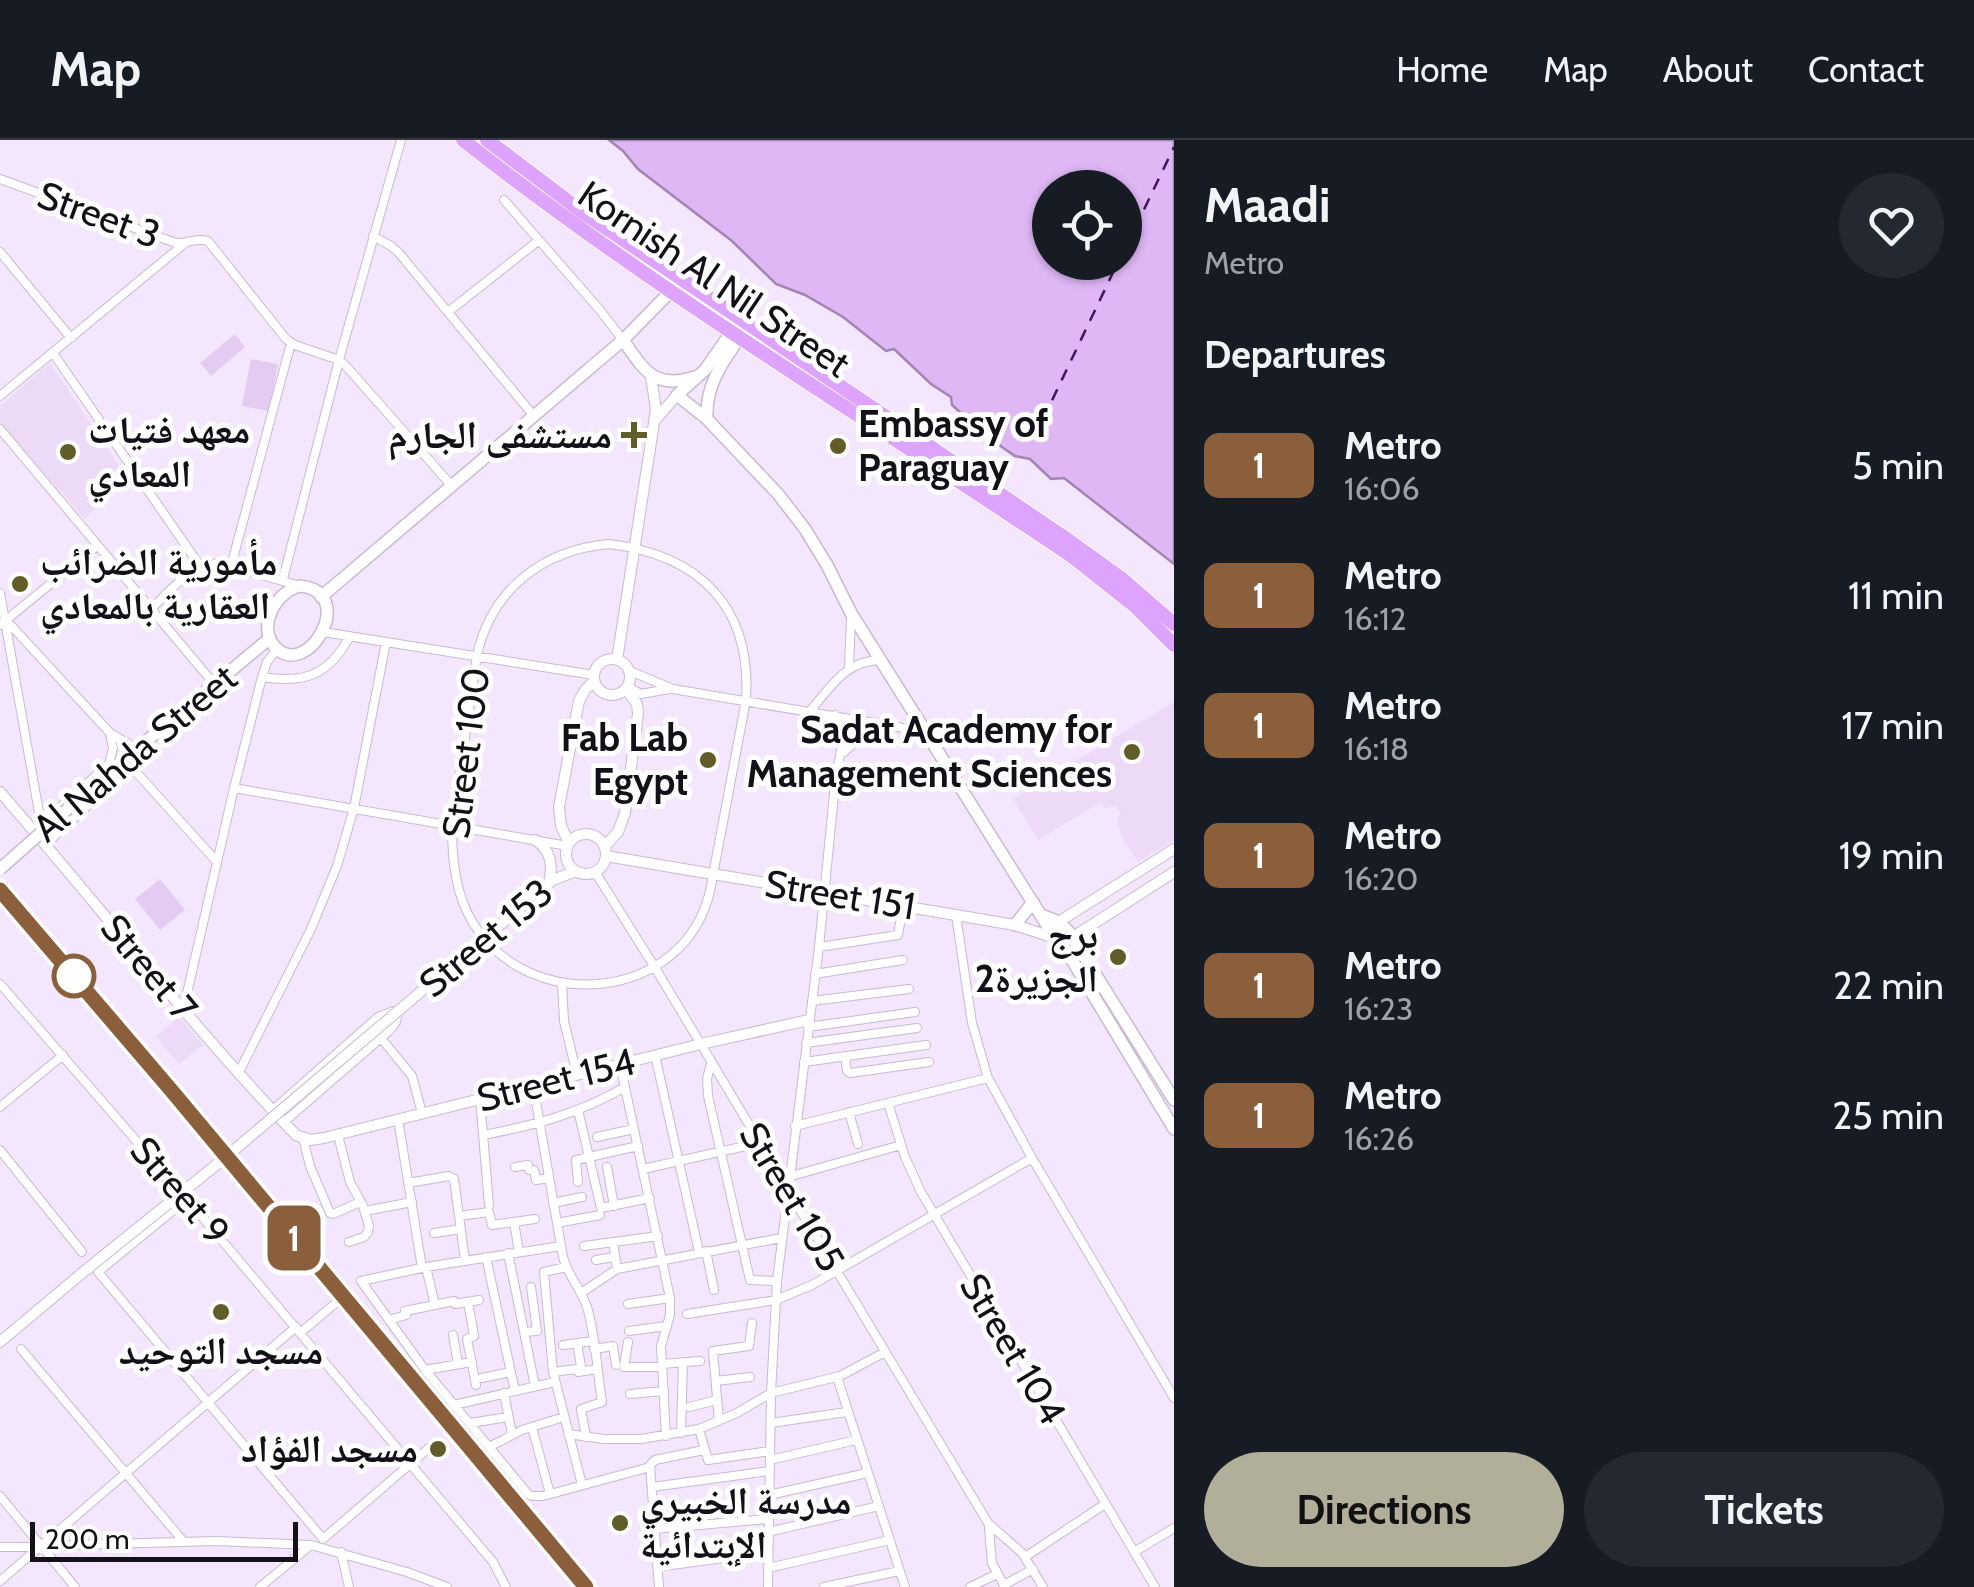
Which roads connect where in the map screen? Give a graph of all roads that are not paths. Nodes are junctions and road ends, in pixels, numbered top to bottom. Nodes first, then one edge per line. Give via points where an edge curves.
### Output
1 (401, 140) edge
2 (462, 140) edge
3 (487, 140) edge
4 (0, 180) edge
5 (504, 200) dead end
6 (373, 236) junction
7 (538, 240) junction
8 (184, 244) junction
9 (0, 252) edge
10 (677, 285) junction
11 (448, 312) junction
12 (740, 328) junction
13 (71, 338) junction
14 (624, 340) junction
15 (291, 342) junction
16 (52, 353) junction
17 (339, 360) junction
18 (717, 362) junction
19 (702, 374) junction
20 (650, 376) junction
21 (677, 395) junction
22 (0, 396) edge
23 (533, 415) junction
24 (707, 419) junction
25 (654, 422) junction
26 (0, 429) edge
27 (451, 485) junction
28 (97, 546) junction
29 (633, 547) junction
30 (200, 566) junction
31 (230, 566) junction
32 (284, 579) junction
33 (300, 586) junction
34 (0, 593) edge
35 (322, 597) junction
36 (150, 610) junction
37 (851, 613) junction
38 (2, 619) edge
39 (1174, 624) edge
40 (323, 632) junction
41 (350, 636) junction
42 (386, 642) junction
43 (274, 643) junction
44 (1174, 645) edge
45 (477, 656) junction
46 (617, 660) junction
47 (880, 660) junction
48 (849, 668) junction
49 (630, 671) junction
50 (262, 677) junction
51 (594, 678) junction
52 (216, 685) junction
53 (627, 688) junction
54 (673, 688) junction
55 (746, 700) junction
56 (810, 711) junction
57 (835, 715) junction
58 (886, 725) junction
59 (926, 732) junction
60 (110, 733) junction
61 (137, 749) junction
62 (841, 756) junction
63 (113, 771) junction
64 (136, 772) dead end
65 (234, 788) junction
66 (0, 792) edge
67 (354, 808) junction
68 (452, 826) junction
69 (37, 827) junction
70 (535, 840) junction
71 (45, 843) junction
72 (568, 844) junction
73 (1174, 849) edge
74 (606, 851) junction
75 (1159, 858) junction
76 (217, 862) junction
77 (0, 869) edge
78 (576, 871) junction
79 (595, 872) junction
80 (1172, 873) edge
81 (713, 874) junction
82 (549, 884) junction
83 (823, 892) junction
84 (1033, 902) junction
85 (903, 906) junction
86 (956, 915) junction
87 (1015, 925) junction
88 (1054, 929) junction
89 (1073, 937) junction
90 (484, 939) junction
91 (819, 948) junction
92 (903, 960) dead end
93 (654, 966) junction
94 (815, 974) junction
95 (0, 984) edge
96 (562, 984) junction
97 (909, 989) dead end
98 (812, 1002) junction
99 (183, 1010) junction
100 (398, 1011) junction
101 (914, 1012) dead end
102 (809, 1024) junction
103 (917, 1028) dead end
104 (382, 1038) junction
105 (806, 1043) junction
106 (700, 1044) junction
107 (926, 1045) dead end
108 (63, 1055) junction
109 (655, 1056) junction
110 (845, 1056) junction
111 (804, 1062) junction
112 (930, 1062) dead end
113 (711, 1063) junction
114 (620, 1064) junction
115 (239, 1072) junction
116 (578, 1075) junction
117 (988, 1078) junction
118 (533, 1086) junction
119 (625, 1087) junction
120 (480, 1099) junction
121 (1174, 1100) edge
122 (888, 1103) junction
123 (0, 1107) edge
124 (273, 1110) junction
125 (578, 1110) junction
126 (849, 1112) junction
127 (422, 1113) junction
128 (398, 1119) junction
129 (284, 1122) junction
130 (540, 1124) junction
131 (795, 1126) junction
132 (634, 1129) junction
133 (1174, 1129) edge
134 (338, 1135) junction
135 (483, 1135) junction
136 (303, 1138) junction
137 (597, 1138) dead end
138 (759, 1142) junction
139 (858, 1144) dead end
140 (901, 1145) junction
141 (638, 1146) junction
142 (0, 1150) edge
143 (722, 1151) junction
144 (589, 1157) junction
145 (1032, 1158) junction
146 (679, 1161) junction
147 (515, 1167) dead end
148 (607, 1167) dead end
149 (643, 1169) junction
150 (788, 1176) junction
151 (549, 1178) junction
152 (578, 1182) dead end
153 (408, 1184) junction
154 (787, 1188) junction
155 (582, 1197) dead end
156 (650, 1198) junction
157 (187, 1199) junction
158 (412, 1202) junction
159 (553, 1202) junction
160 (490, 1205) dead end
161 (614, 1206) junction
162 (363, 1207) junction
163 (601, 1211) junction
164 (934, 1215) junction
165 (459, 1216) junction
166 (534, 1219) dead end
167 (514, 1222) junction
168 (557, 1223) junction
169 (461, 1229) junction
170 (434, 1233) dead end
171 (658, 1236) junction
172 (781, 1238) junction
173 (350, 1242) dead end
174 (613, 1242) junction
175 (742, 1244) junction
176 (561, 1246) junction
177 (584, 1246) dead end
178 (703, 1251) junction
179 (82, 1252) dead end
180 (513, 1253) junction
181 (486, 1257) junction
182 (615, 1257) junction
183 (663, 1259) junction
184 (465, 1260) junction
185 (596, 1260) dead end
186 (424, 1267) junction
187 (566, 1267) junction
188 (617, 1269) junction
189 (837, 1272) junction
190 (777, 1281) junction
191 (531, 1287) dead end
192 (714, 1290) dead end
193 (581, 1293) junction
194 (670, 1298) junction
195 (479, 1300) dead end
196 (776, 1300) junction
197 (337, 1302) dead end
198 (468, 1302) junction
199 (628, 1304) dead end
200 (435, 1305) junction
201 (687, 1314) dead end
202 (389, 1320) junction
203 (752, 1324) dead end
204 (666, 1326) junction
205 (298, 1330) junction
206 (629, 1331) dead end
207 (524, 1332) junction
208 (453, 1335) dead end
209 (0, 1342) edge
210 (628, 1342) dead end
211 (577, 1343) junction
212 (564, 1345) dead end
213 (594, 1345) junction
214 (21, 1349) dead end
215 (528, 1350) junction
216 (886, 1352) junction
217 (507, 1354) junction
218 (700, 1361) dead end
219 (472, 1362) junction
220 (683, 1362) junction
221 (458, 1364) junction
222 (580, 1366) dead end
223 (616, 1366) dead end
224 (662, 1366) junction
225 (597, 1369) junction
226 (426, 1370) junction
227 (511, 1372) junction
228 (554, 1377) junction
229 (750, 1377) dead end
230 (838, 1377) junction
231 (716, 1381) junction
232 (535, 1386) junction
233 (515, 1391) junction
234 (664, 1391) junction
235 (772, 1393) junction
236 (504, 1394) junction
237 (630, 1394) dead end
238 (1174, 1398) edge
239 (718, 1400) junction
240 (209, 1402) junction
241 (454, 1404) junction
242 (689, 1408) dead end
243 (848, 1412) junction
244 (508, 1416) junction
245 (564, 1417) junction
246 (720, 1421) junction
247 (771, 1422) junction
248 (470, 1423) junction
249 (532, 1427) junction
250 (699, 1429) junction
251 (681, 1433) junction
252 (512, 1434) junction
253 (568, 1434) junction
254 (663, 1436) junction
255 (586, 1437) junction
256 (856, 1440) junction
257 (491, 1446) junction
258 (430, 1447) dead end
259 (704, 1450) junction
260 (770, 1456) junction
261 (662, 1458) junction
262 (410, 1464) junction
263 (650, 1467) junction
264 (770, 1471) junction
265 (867, 1473) junction
266 (126, 1474) junction
267 (582, 1486) junction
268 (652, 1488) junction
269 (550, 1494) junction
270 (769, 1495) junction
271 (0, 1496) edge
272 (1106, 1504) junction
273 (878, 1506) junction
274 (768, 1519) junction
275 (988, 1523) junction
276 (1174, 1528) edge
277 (654, 1529) junction
278 (768, 1532) junction
279 (324, 1539) junction
280 (890, 1540) junction
281 (184, 1542) junction
282 (311, 1545) junction
283 (42, 1546) junction
284 (0, 1547) edge
285 (341, 1552) junction
286 (768, 1552) junction
287 (1134, 1552) junction
288 (1025, 1557) junction
289 (657, 1567) junction
290 (768, 1568) junction
291 (1033, 1569) junction
292 (900, 1571) junction
293 (996, 1574) junction
294 (0, 1581) edge
295 (1004, 1586) edge
296 (75, 1587) edge
297 (260, 1587) edge
298 (349, 1587) edge
299 (447, 1587) edge
300 (506, 1587) edge
301 (659, 1587) edge
302 (768, 1587) edge
303 (824, 1587) edge
304 (905, 1587) edge
305 (970, 1587) edge
306 (1043, 1587) edge
307 (1155, 1587) edge

1 - 6 street
2 - 10 highway, Kornish Al Nil Street via 530,193
3 - 10 highway, Kornish Al Nil Street
4 - 8 street, Street 3
5 - 7 street
6 - 11 street via 399,253
6 - 17 street
7 - 11 street
7 - 14 street
8 - 13 street
8 - 15 street, Street 3 via 213,244
9 - 13 street
10 - 12 highway, Kornish Al Nil Street
10 - 14 main road
11 - 23 street
12 - 18 main road
12 - 39 highway, Kornish Al Nil Street via 1066,538
12 - 44 highway, Kornish Al Nil Street via 1073,557
13 - 16 street
14 - 20 main road
14 - 23 main road
15 - 17 street
15 - 31 street
16 - 22 street
16 - 30 street
17 - 27 street
17 - 32 street
18 - 19 main road
18 - 24 main road
19 - 20 main road via 678,381
19 - 21 main road
20 - 25 street
21 - 24 main road
21 - 25 street
23 - 27 main road
24 - 37 main road via 798,520
25 - 29 street
26 - 28 street
27 - 35 main road
28 - 36 street
28 - 38 street
29 - 45 street, Street 100 via 586,546 528,572 490,620
29 - 46 street
29 - 55 street, Street 100 via 673,560 721,600 740,638
30 - 31 street
30 - 36 street
31 - 32 street
32 - 33 street
33 - 35 main road
33 - 43 main road via 275,602 269,620
34 - 38 street
35 - 40 main road
36 - 52 street
37 - 47 main road
37 - 48 street
38 - 60 street
38 - 69 street
40 - 41 street
40 - 43 main road via 304,652 285,654
41 - 42 street
41 - 50 street via 318,673
42 - 45 street
42 - 67 street
43 - 50 street
43 - 52 main road, Al Nahda Street
45 - 51 street
45 - 68 street, Street 100
46 - 49 street
46 - 51 street via 604,661
47 - 48 street
47 - 59 main road
48 - 56 street
49 - 53 street
49 - 54 street
50 - 65 street
51 - 53 street via 608,695
51 - 72 street via 579,701 559,807
52 - 61 main road, Al Nahda Street
53 - 54 street via 641,694
53 - 74 street via 638,714 625,814
54 - 55 street
55 - 56 street
55 - 81 street, Street 100
56 - 57 street
57 - 58 street
57 - 62 street
58 - 59 street
58 - 62 street
59 - 84 main road
60 - 61 street
60 - 63 street
61 - 63 main road, Al Nahda Street
62 - 83 street
63 - 69 street, Al Nahda Street
63 - 71 street
63 - 77 main road, Al Nahda Street, bridge
64 - 76 street
65 - 67 street
65 - 76 street
66 - 69 street, Street 7
67 - 68 street
67 - 115 street via 311,929
68 - 70 street
68 - 90 street, Street 100 via 457,886
69 - 71 street, Street 7
70 - 72 street
70 - 82 street via 549,856
71 - 99 street, Street 7
72 - 74 street via 591,834
72 - 78 street via 567,860
73 - 75 street
74 - 79 street
74 - 81 street, Street 151
75 - 80 street
75 - 88 street
76 - 99 street
78 - 79 street
78 - 82 street, Street 153
79 - 93 street, Street 105
80 - 89 street
81 - 83 street, Street 151
81 - 93 street, Street 100 via 699,920
82 - 90 street, Street 153
83 - 85 street, Street 151
83 - 91 street
84 - 87 main road
84 - 88 main road
85 - 86 street, Street 151
85 - 91 street via 898,936
86 - 87 street, Street 151
86 - 117 street
87 - 88 street, Street 151
88 - 89 main road
88 - 133 main road
89 - 121 main road
90 - 96 street, Street 100 via 512,963
90 - 100 street, Street 153
91 - 94 street
92 - 94 street
93 - 96 street, Street 100 via 610,983
93 - 106 street, Street 105
94 - 98 street
95 - 108 street, Street 9
96 - 116 street
97 - 98 street
98 - 102 street
99 - 115 street, Street 7
100 - 104 street, Street 153
100 - 124 street, Street 153 via 378,1017
100 - 209 street, bridge
101 - 102 street
102 - 105 street
102 - 106 street, Street 154
103 - 105 street
104 - 127 street via 412,1076
104 - 129 street, Street 153
105 - 111 street
106 - 109 street, Street 154
106 - 113 street, Street 105
107 - 110 street
108 - 123 street
108 - 157 street, Street 9
109 - 114 street, Street 154
109 - 146 street
110 - 111 street
110 - 112 street via 849,1073
111 - 131 street
113 - 138 street, Street 105
113 - 143 street via 707,1088
114 - 116 street, Street 154
114 - 119 street
115 - 124 street, Street 7
116 - 118 street, Street 154
117 - 122 street
117 - 145 street
118 - 120 street, Street 154
118 - 130 street
119 - 125 street
119 - 132 street
120 - 127 street, Street 154
120 - 135 street
122 - 126 street
122 - 140 street, Street 104
124 - 129 street, Street 7
125 - 130 street
125 - 144 street
126 - 131 street
126 - 139 street
127 - 128 street, Street 154
128 - 134 street, Street 154
128 - 153 street
129 - 136 street, Street 7
130 - 135 street
130 - 151 street
131 - 150 street
132 - 137 street
132 - 141 street
134 - 136 street, Street 154
134 - 162 street
135 - 160 street
136 - 162 street via 329,1212
138 - 143 street
138 - 154 street, Street 105
140 - 150 street
140 - 164 street, Street 104
141 - 144 street
141 - 149 street
142 - 179 street
143 - 146 street
143 - 175 street
144 - 152 street via 575,1162
144 - 163 street
145 - 164 street
145 - 238 street
146 - 149 street
146 - 178 street
147 - 151 street via 528,1165 536,1180
148 - 161 street
149 - 156 street
150 - 154 street
151 - 159 street
153 - 158 street
153 - 165 street via 453,1178
154 - 172 street
154 - 189 street, Street 105
155 - 159 street
156 - 161 street
156 - 171 street
157 - 205 street, Street 9
157 - 240 street via 98,1272
158 - 162 street
158 - 186 street
159 - 168 street
161 - 163 street
162 - 173 street via 368,1232
163 - 168 street
164 - 189 street
164 - 272 street, Street 104
165 - 167 street via 489,1212 491,1224
165 - 169 street
166 - 167 street
167 - 180 street
168 - 176 street
169 - 170 street
169 - 184 street
171 - 174 street
171 - 183 street
172 - 175 street
172 - 190 street
174 - 177 street
174 - 182 street
175 - 178 street
175 - 190 street via 750,1280
176 - 180 street
176 - 187 street
178 - 183 street
178 - 192 street
180 - 181 street
180 - 207 street
181 - 184 street
181 - 217 street
182 - 185 street
182 - 188 street
183 - 188 street
183 - 194 street
184 - 186 street
186 - 200 street
186 - 202 street via 361,1281
187 - 193 street
187 - 228 street via 544,1272
188 - 193 street
189 - 196 street
189 - 216 street, Street 105
190 - 196 street
191 - 207 street via 537,1330
193 - 213 street
194 - 199 street
194 - 204 street
195 - 198 street
196 - 201 street
196 - 235 street
197 - 205 street
198 - 200 street
198 - 219 street
200 - 202 street
202 - 226 street
203 - 231 street via 749,1346 712,1351
204 - 206 street
204 - 224 street
205 - 240 street
205 - 262 street, Street 9
207 - 215 street
208 - 221 street
210 - 224 street via 624,1367
211 - 212 street
211 - 213 street
211 - 222 street
213 - 223 street via 613,1346
213 - 225 street
214 - 266 street
215 - 217 street
215 - 232 street
216 - 230 street
216 - 275 street, Street 105
217 - 227 street
218 - 220 street
219 - 221 street
219 - 227 street via 479,1382
220 - 224 street
220 - 251 street
221 - 226 street
224 - 234 street
225 - 228 street
225 - 255 street via 602,1403 581,1409
226 - 241 street
227 - 233 street
228 - 232 street
228 - 245 street
229 - 231 street
230 - 235 street
230 - 243 street
231 - 239 street
232 - 233 street
233 - 236 street
234 - 237 street
234 - 254 street
235 - 246 street
235 - 247 street
236 - 241 street
236 - 244 street
239 - 242 street
239 - 246 street
240 - 266 street
240 - 279 street
241 - 248 street
243 - 247 street
243 - 256 street
244 - 248 street
244 - 252 street
245 - 249 street
245 - 253 street
246 - 250 street
247 - 260 street
248 - 257 street
249 - 252 street
249 - 269 street
250 - 251 street
250 - 259 street
251 - 254 street
252 - 257 street
253 - 255 street
253 - 267 street
254 - 255 street
254 - 261 street
256 - 260 street
256 - 265 street
257 - 269 street via 528,1494
258 - 262 street
259 - 260 street via 708,1460
259 - 261 street
260 - 264 street
261 - 263 street
262 - 279 street
262 - 300 street, Street 9 via 493,1562
263 - 267 street
263 - 268 street
264 - 268 street
264 - 270 street
265 - 270 street
265 - 273 street
266 - 281 street
266 - 283 street
267 - 269 street
268 - 277 street
270 - 274 street
271 - 283 street
272 - 287 street, Street 104
272 - 288 street
273 - 278 street
273 - 280 street
274 - 277 street
274 - 278 street
275 - 288 street, Street 105
275 - 293 street, Street 105
276 - 287 street
277 - 289 street
278 - 286 street
279 - 282 street
280 - 290 street
280 - 292 street
281 - 282 street
281 - 283 street
282 - 285 street
282 - 297 street
283 - 284 street
283 - 294 street
283 - 296 street
285 - 298 street
285 - 299 street
286 - 289 street
286 - 290 street
287 - 307 street, Street 104
288 - 291 street, Street 105
289 - 301 street
290 - 302 street
291 - 295 street
291 - 306 street, Street 105
292 - 303 street
292 - 304 street
293 - 295 street, Street 105
293 - 305 street

